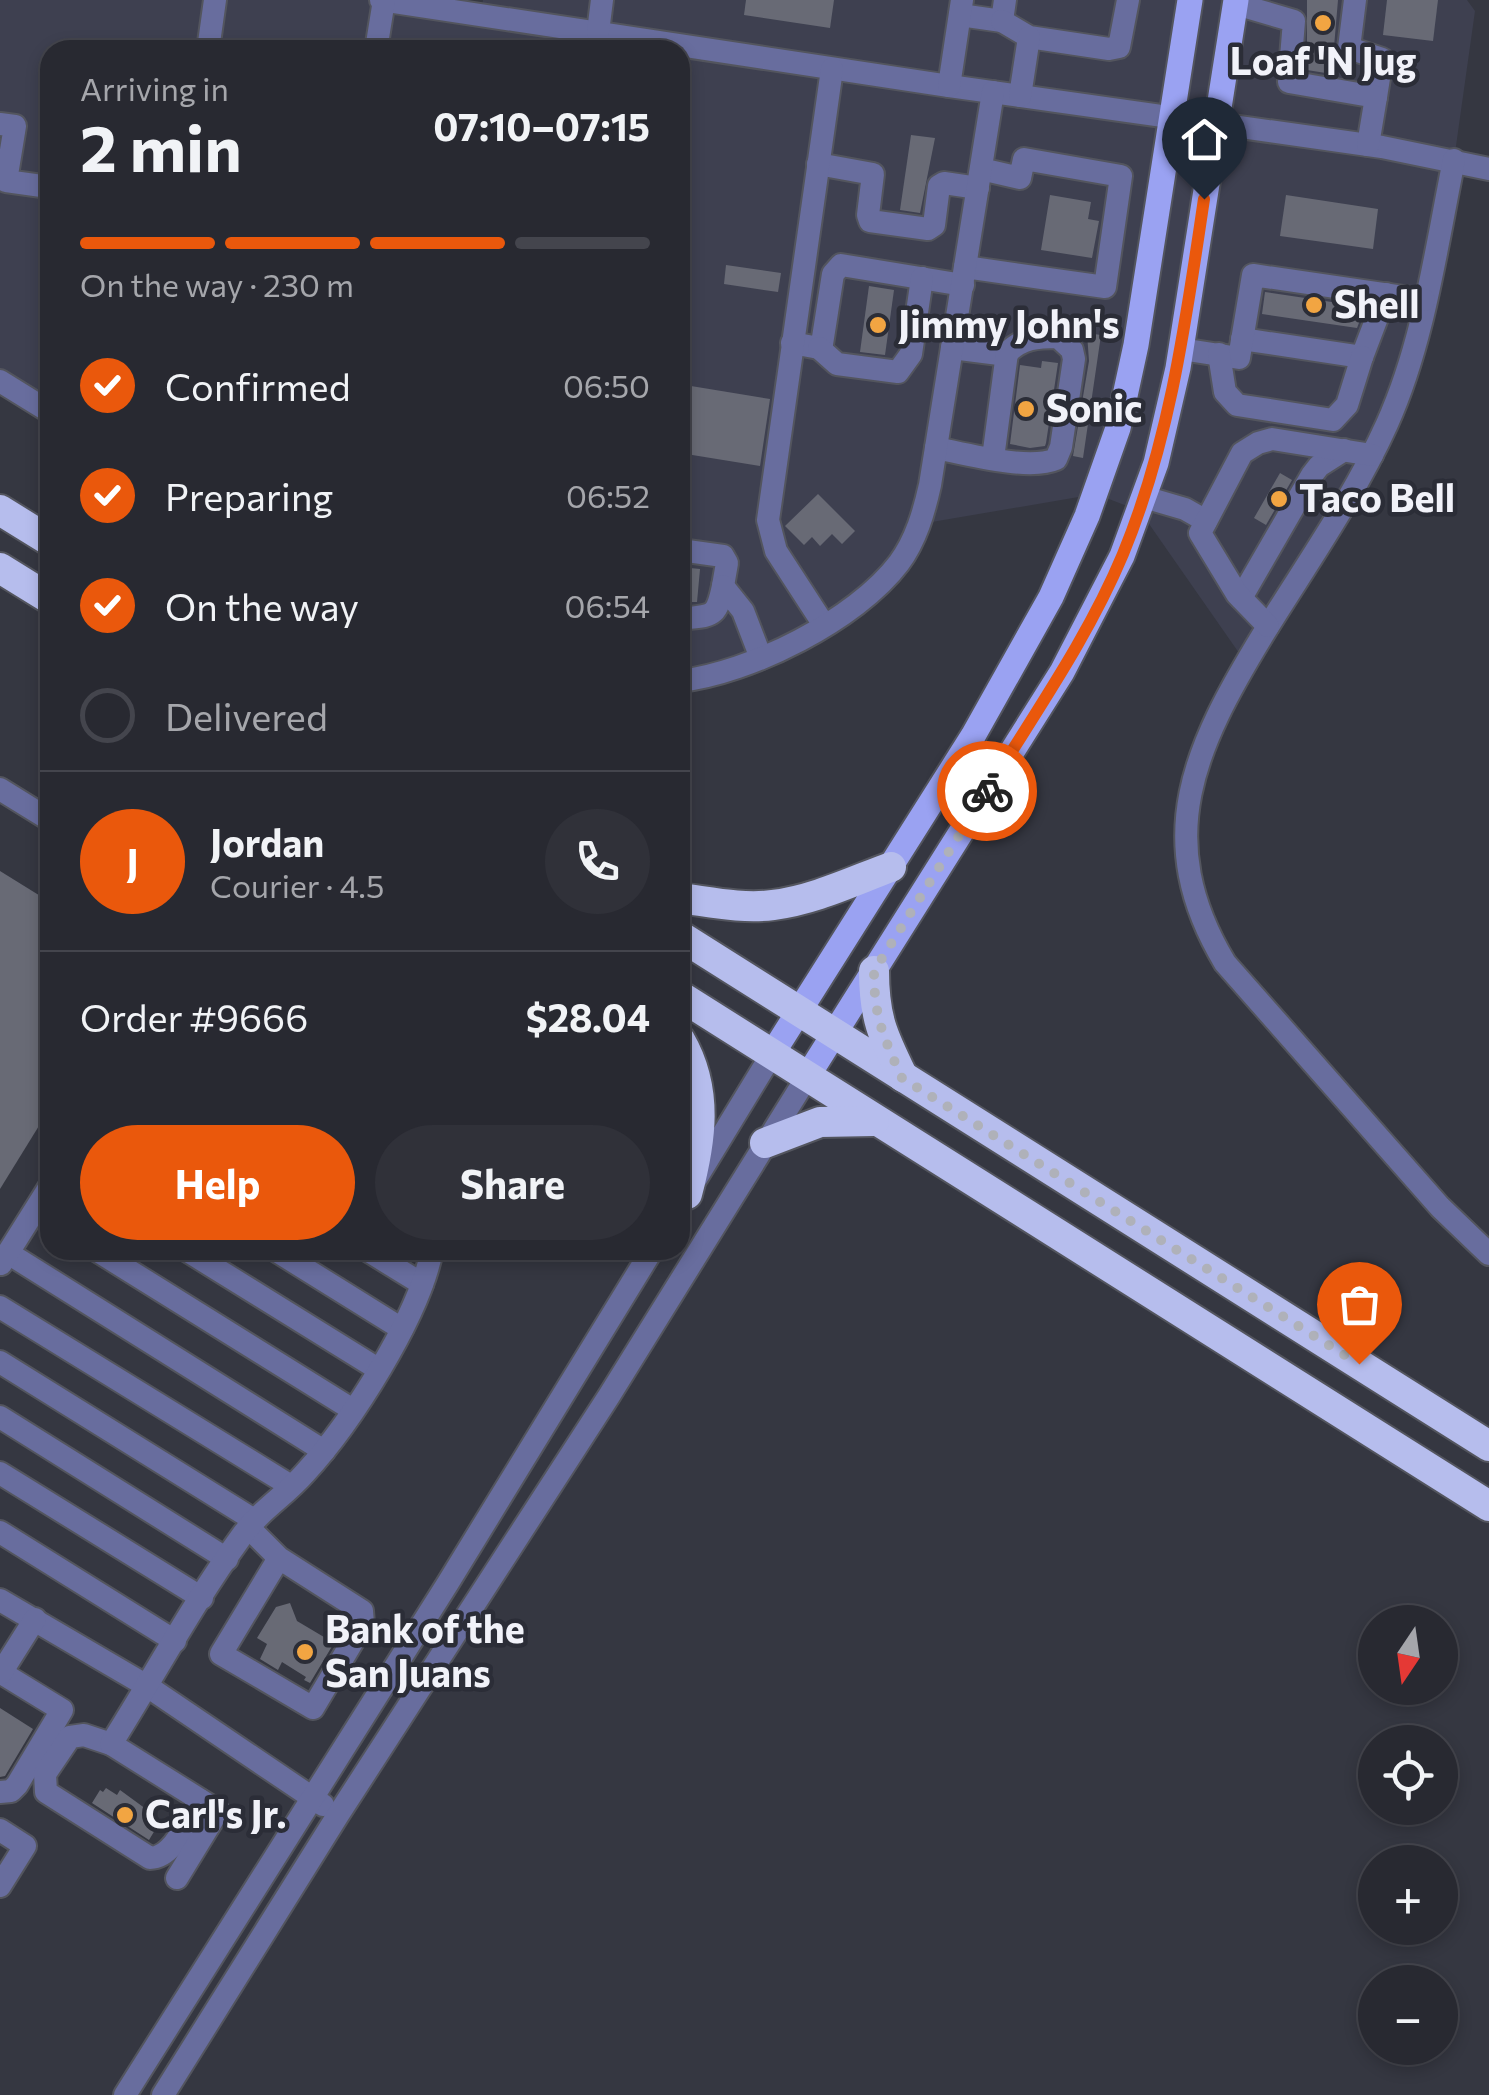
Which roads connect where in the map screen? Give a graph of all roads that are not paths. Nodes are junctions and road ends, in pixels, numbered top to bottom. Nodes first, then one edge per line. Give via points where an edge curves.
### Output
1 (215, 0) edge
2 (382, 0) edge
3 (602, 0) edge
4 (1128, 0) edge
5 (1190, 0) edge
6 (1355, 0) edge
7 (1236, 2) edge
8 (482, 7) edge
9 (961, 7) edge
10 (1004, 10) edge
11 (1294, 11) edge
12 (598, 32) junction
13 (1028, 37) junction
14 (557, 38) edge
15 (209, 40) edge
16 (377, 40) edge
17 (635, 40) edge
18 (690, 50) edge
19 (832, 68) junction
20 (949, 86) junction
21 (993, 92) junction
22 (1020, 96) junction
23 (1376, 97) junction
24 (1172, 117) junction
25 (0, 124) edge
26 (1216, 124) junction
27 (1368, 145) junction
28 (1454, 160) junction
29 (818, 164) junction
30 (1489, 169) edge
31 (979, 178) junction
32 (40, 185) edge
33 (964, 276) junction
34 (922, 278) junction
35 (1386, 294) junction
36 (1424, 300) junction
37 (1242, 339) junction
38 (792, 343) junction
39 (819, 348) junction
40 (1181, 349) junction
41 (911, 354) junction
42 (952, 354) junction
43 (1218, 354) junction
44 (1007, 355) junction
45 (1362, 357) junction
46 (0, 380) edge
47 (40, 406) edge
48 (936, 448) junction
49 (1344, 450) junction
50 (1372, 455) junction
51 (993, 458) junction
52 (1144, 497) junction
53 (0, 510) edge
54 (1206, 521) junction
55 (40, 535) edge
56 (690, 551) edge
57 (0, 568) edge
58 (724, 586) junction
59 (40, 593) edge
60 (1241, 598) junction
61 (690, 618) edge
62 (824, 625) junction
63 (1268, 626) junction
64 (761, 658) junction
65 (690, 679) edge
66 (0, 789) edge
67 (40, 814) edge
68 (891, 867) junction
69 (690, 900) edge
70 (690, 942) edge
71 (874, 971) junction
72 (690, 1002) edge
73 (800, 1012) junction
74 (835, 1033) junction
75 (772, 1054) junction
76 (690, 1059) edge
77 (806, 1077) junction
78 (902, 1078) junction
79 (877, 1122) junction
80 (765, 1143) junction
81 (690, 1173) edge
82 (690, 1189) edge
83 (40, 1218) edge
84 (1489, 1254) edge
85 (4, 1259) edge
86 (112, 1260) edge
87 (202, 1260) edge
88 (291, 1260) edge
89 (383, 1260) edge
90 (429, 1260) edge
91 (646, 1260) edge
92 (422, 1284) junction
93 (0, 1307) edge
94 (402, 1329) junction
95 (0, 1362) edge
96 (378, 1369) junction
97 (353, 1410) junction
98 (0, 1417) edge
99 (1489, 1446) edge
100 (324, 1452) junction
101 (0, 1473) edge
102 (291, 1486) junction
103 (1489, 1506) edge
104 (251, 1524) junction
105 (0, 1532) edge
106 (279, 1558) junction
107 (227, 1559) junction
108 (0, 1600) edge
109 (197, 1606) junction
110 (34, 1619) junction
111 (175, 1641) junction
112 (226, 1646) junction
113 (1, 1673) edge
114 (147, 1686) junction
115 (111, 1744) junction
116 (0, 1792) edge
117 (312, 1796) junction
118 (200, 1800) junction
119 (338, 1815) junction
120 (0, 1830) edge
121 (177, 1878) dead end
122 (0, 1886) edge
123 (125, 2095) edge
124 (163, 2095) edge

1 - 15 street
2 - 8 street
2 - 16 street
3 - 12 street
4 - 13 street via 1120,46
5 - 24 main road
6 - 23 street via 1348,48 1382,59
7 - 11 street
7 - 26 main road
8 - 14 street
9 - 10 street
9 - 20 street
10 - 13 street
11 - 23 street via 1289,82
12 - 14 street
12 - 17 street
13 - 22 street
18 - 19 street
19 - 20 street
19 - 29 street
20 - 21 street
21 - 22 street
21 - 31 street
22 - 24 street
23 - 27 street
24 - 26 street
24 - 68 main road via 1136,345 1100,483 1026,644
25 - 32 street via 15,126 6,182
26 - 27 street
26 - 40 main road
27 - 28 street
28 - 30 street
28 - 36 street
29 - 31 street via 872,174 870,221 928,229 940,186
29 - 38 street
31 - 33 street
31 - 33 street via 1020,178 1024,159 1121,176 1105,287
33 - 34 street
33 - 42 street
34 - 39 street via 836,268
34 - 41 street
35 - 36 street
35 - 37 street via 1252,275
35 - 45 street
36 - 50 street via 1400,393
37 - 43 street via 1239,358
37 - 45 street
38 - 39 street
38 - 62 street via 768,527 781,560
39 - 41 street via 837,364 893,373
40 - 43 street
40 - 52 main road
41 - 42 street
42 - 44 street
42 - 48 street
43 - 45 street via 1225,392 1237,406 1333,420 1347,405
44 - 51 street
44 - 51 street via 1018,342 1058,337 1074,360 1056,459 1044,464
46 - 47 street
48 - 51 street
48 - 62 street via 924,512 906,554 876,588
49 - 50 street
49 - 54 street via 1272,439 1258,443 1242,454
49 - 60 street via 1318,466
50 - 63 street
52 - 54 street
52 - 71 main road via 1072,654
53 - 55 highway
54 - 60 street via 1200,533
56 - 58 street via 724,556
57 - 59 highway
58 - 61 street via 718,611
58 - 64 street via 743,611
60 - 63 street
62 - 64 street
63 - 84 street via 1200,752 1186,814 1201,920 1246,990
64 - 65 street
66 - 67 street
68 - 69 highway via 771,905
68 - 73 main road
70 - 73 highway
71 - 74 main road
71 - 78 highway via 874,1006
72 - 75 highway
73 - 74 highway
73 - 75 main road
74 - 77 main road
74 - 78 highway
75 - 77 highway
75 - 82 street
76 - 81 highway via 700,1100
77 - 79 highway
77 - 80 street
78 - 99 highway
79 - 80 highway via 820,1122
79 - 103 highway
80 - 119 street
83 - 85 street
85 - 100 street
86 - 97 street
87 - 96 street
88 - 94 street
89 - 92 street
90 - 92 street
91 - 117 street
92 - 94 street
93 - 102 street
94 - 96 street
95 - 104 street
96 - 97 street
97 - 100 street
98 - 107 street
100 - 102 street
101 - 109 street
102 - 104 street
104 - 106 street
104 - 107 street
105 - 111 street
106 - 112 street
106 - 112 street via 362,1611 363,1624 312,1708
107 - 109 street
108 - 110 street
109 - 111 street
109 - 112 street
110 - 113 street
110 - 114 street
111 - 114 street
113 - 116 street via 62,1710 17,1785
114 - 115 street
114 - 117 street
115 - 118 street
115 - 118 street via 70,1737 46,1774 46,1792 156,1859 167,1853
117 - 119 street
117 - 123 street
118 - 121 street via 218,1811
119 - 124 street
120 - 122 street via 26,1846

